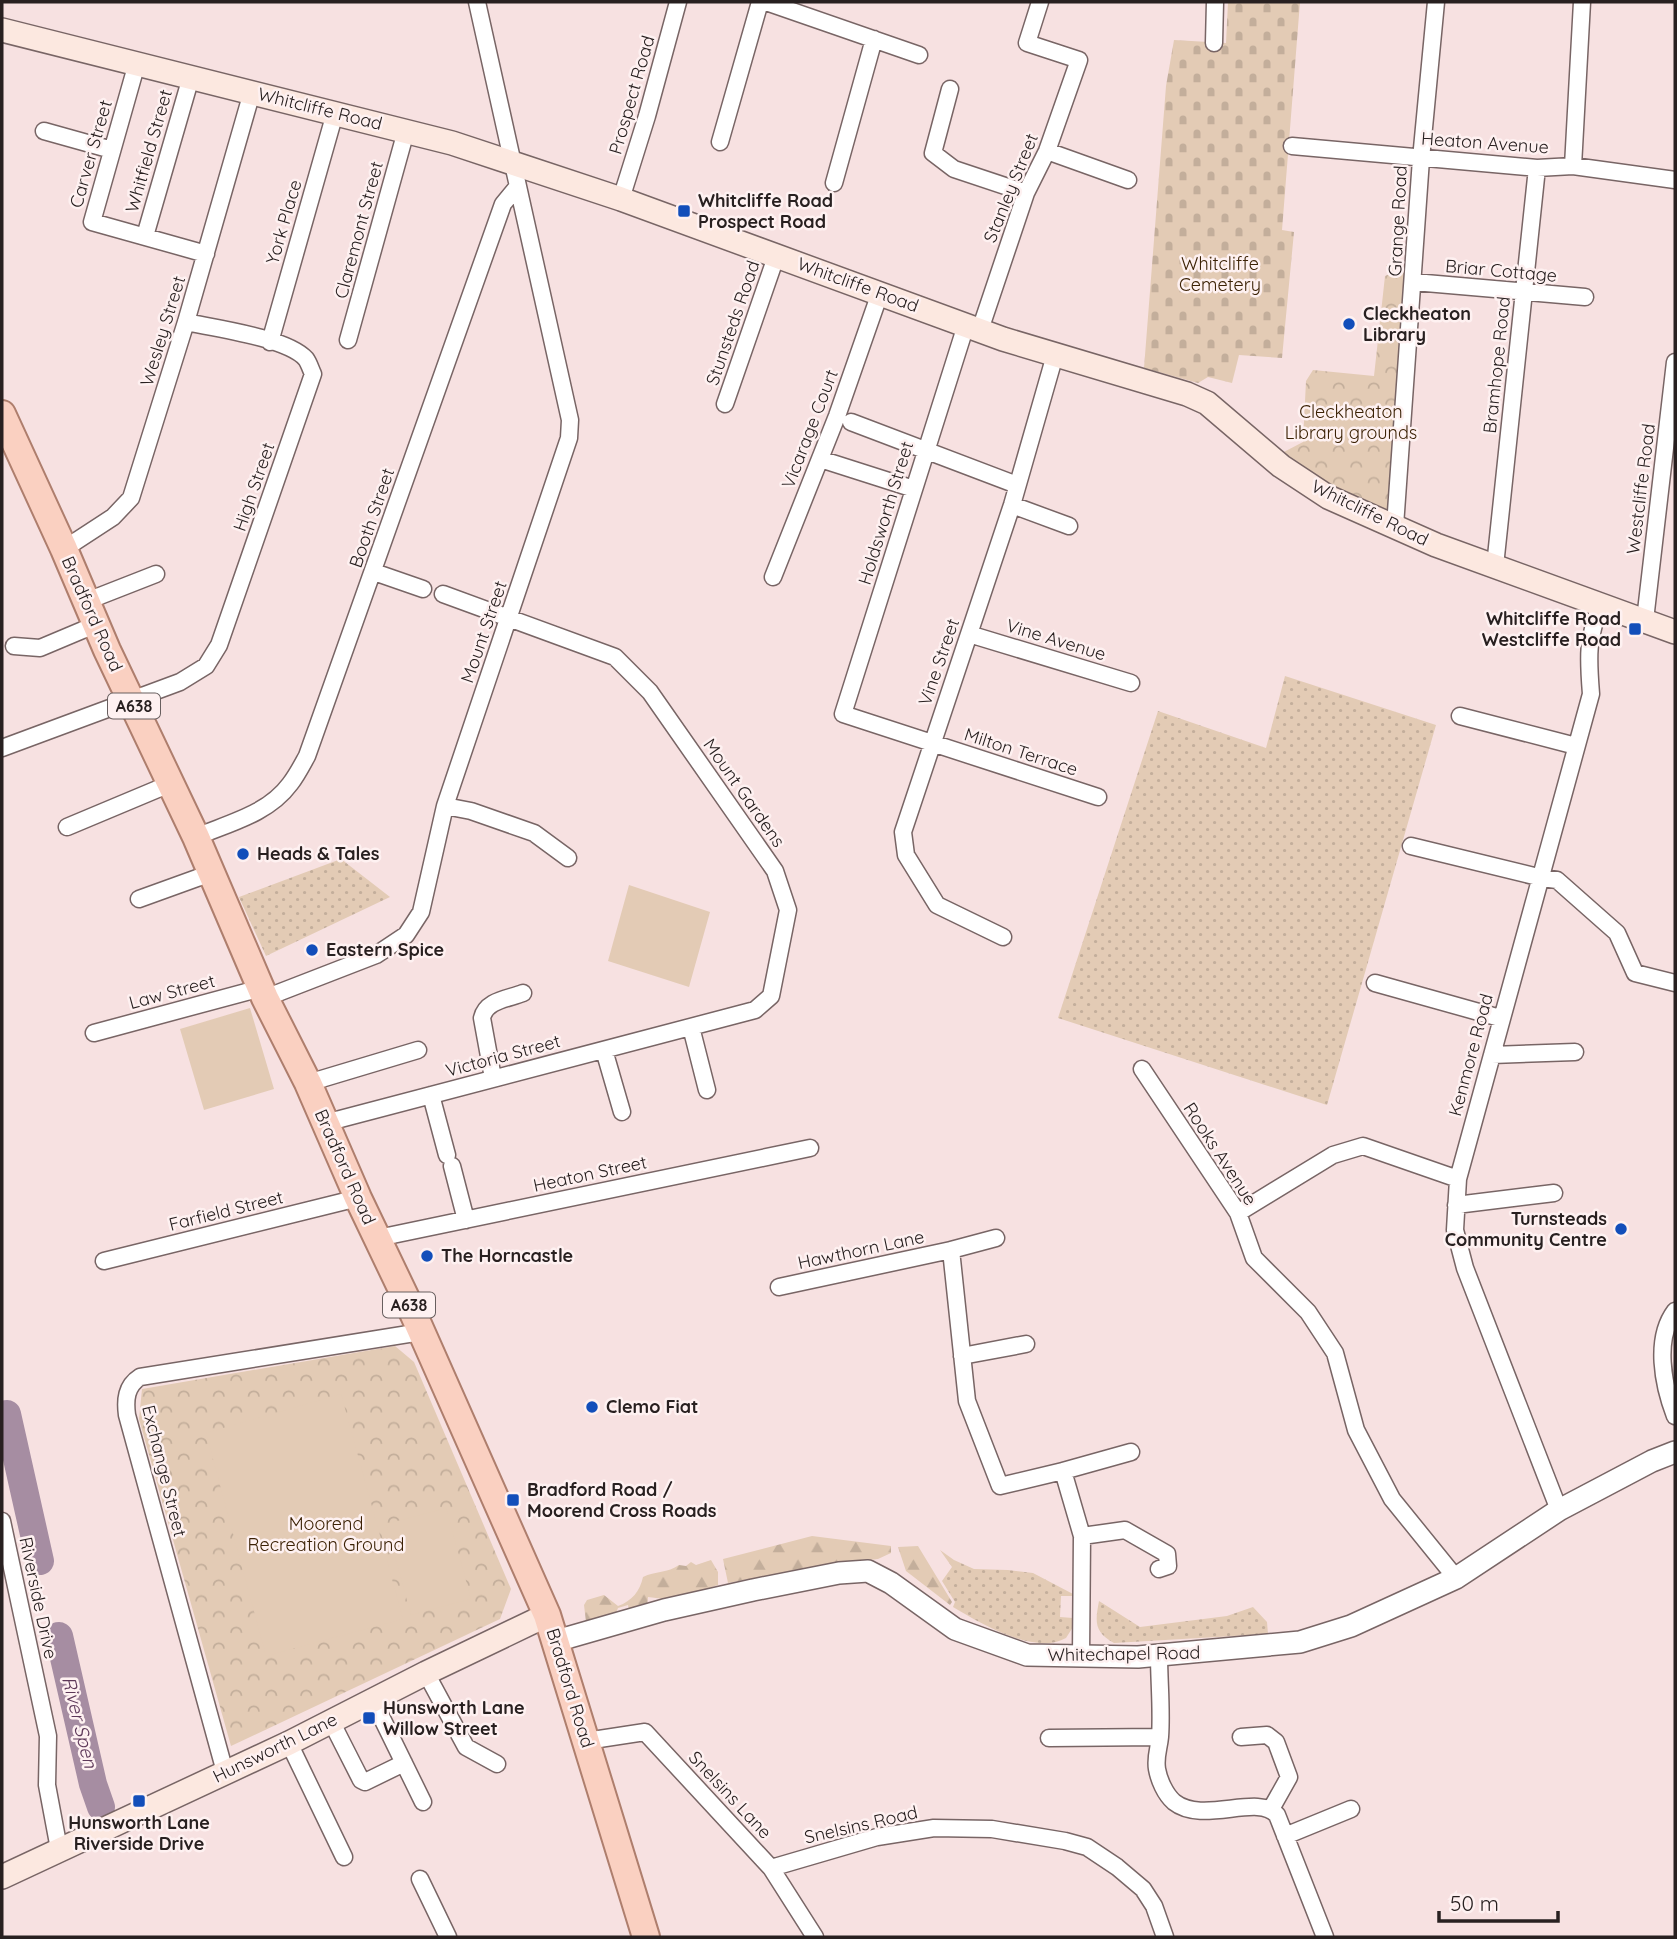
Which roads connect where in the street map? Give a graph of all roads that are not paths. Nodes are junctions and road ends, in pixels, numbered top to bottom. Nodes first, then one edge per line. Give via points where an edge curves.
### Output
1 (477, 2) edge
2 (678, 2) edge
3 (760, 2) edge
4 (766, 2) edge
5 (1040, 2) edge
6 (1215, 2) edge
7 (1436, 2) edge
8 (1582, 2) edge
9 (2, 30) edge
10 (874, 39) junction
11 (1214, 43) dead end
12 (919, 55) dead end
13 (137, 64) junction
14 (191, 77) junction
15 (950, 89) dead end
16 (252, 92) junction
17 (335, 113) junction
18 (44, 131) dead end
19 (406, 131) junction
20 (720, 142) dead end
21 (1292, 146) dead end
22 (112, 150) junction
23 (1047, 151) junction
24 (1421, 159) junction
25 (512, 161) junction
26 (1573, 166) junction
27 (1537, 168) junction
28 (1128, 180) dead end
29 (1675, 180) edge
30 (834, 183) dead end
31 (518, 186) junction
32 (1026, 192) junction
33 (621, 199) junction
34 (145, 236) junction
35 (206, 254) junction
36 (777, 254) junction
37 (1413, 282) junction
38 (880, 293) junction
39 (1524, 293) junction
40 (1585, 297) dead end
41 (186, 322) junction
42 (973, 327) junction
43 (348, 340) dead end
44 (270, 342) junction
45 (1055, 355) junction
46 (1675, 362) edge
47 (725, 404) dead end
48 (2, 414) edge
49 (851, 422) dead end
50 (926, 450) junction
51 (820, 458) junction
52 (1669, 468) edge
53 (1017, 485) junction
54 (914, 489) junction
55 (1012, 505) junction
56 (1069, 526) dead end
57 (1395, 526) junction
58 (64, 549) junction
59 (1495, 566) junction
60 (374, 572) junction
61 (156, 573) dead end
62 (773, 577) dead end
63 (423, 589) dead end
64 (443, 594) dead end
65 (1601, 604) junction
66 (92, 612) junction
67 (509, 618) junction
68 (1645, 620) junction
69 (1675, 632) edge
70 (969, 634) junction
71 (14, 646) dead end
72 (1131, 683) dead end
73 (131, 701) junction
74 (843, 714) joint
75 (1460, 716) dead end
76 (932, 744) junction
77 (1576, 746) junction
78 (2, 748) edge
79 (172, 783) junction
80 (1098, 797) dead end
81 (445, 806) junction
82 (67, 827) dead end
83 (196, 837) junction
84 (1412, 846) dead end
85 (568, 858) dead end
86 (211, 873) junction
87 (1542, 878) junction
88 (139, 900) dead end
89 (1003, 937) dead end
90 (1375, 983) dead end
91 (1675, 984) edge
92 (263, 993) junction
93 (523, 993) dead end
94 (1500, 1018) junction
95 (691, 1027) junction
96 (94, 1033) dead end
97 (604, 1049) junction
98 (418, 1050) dead end
99 (1576, 1052) dead end
100 (1492, 1055) junction
101 (1142, 1069) dead end
102 (493, 1078) junction
103 (307, 1083) junction
104 (707, 1090) dead end
105 (431, 1095) junction
106 (622, 1112) dead end
107 (325, 1122) junction
108 (810, 1148) dead end
109 (1458, 1179) junction
110 (1554, 1193) dead end
111 (358, 1198) junction
112 (1456, 1205) junction
113 (1238, 1213) junction
114 (466, 1220) junction
115 (377, 1238) junction
116 (996, 1238) dead end
117 (951, 1250) junction
118 (104, 1261) dead end
119 (779, 1287) dead end
120 (1675, 1311) edge
121 (421, 1332) junction
122 (1026, 1344) dead end
123 (962, 1356) junction
124 (1675, 1416) edge
125 (1131, 1452) dead end
126 (1675, 1452) edge
127 (1063, 1471) junction
128 (1559, 1510) junction
129 (2, 1521) edge
130 (1082, 1536) junction
131 (1158, 1569) dead end
132 (1456, 1578) junction
133 (547, 1615) junction
134 (556, 1642) junction
135 (1081, 1656) junction
136 (1158, 1656) junction
137 (426, 1673) junction
138 (373, 1700) junction
139 (331, 1721) junction
140 (1241, 1737) dead end
141 (1049, 1738) dead end
142 (1160, 1738) junction
143 (586, 1741) junction
144 (289, 1743) junction
145 (404, 1763) junction
146 (497, 1764) dead end
147 (225, 1772) junction
148 (423, 1802) dead end
149 (1271, 1809) junction
150 (1352, 1809) dead end
151 (1285, 1836) junction
152 (59, 1849) junction
153 (344, 1857) dead end
154 (771, 1868) junction
155 (2, 1877) edge
156 (419, 1879) dead end
157 (448, 1937) edge
158 (646, 1937) edge
159 (816, 1937) edge
160 (1165, 1937) edge
161 (1325, 1937) edge

1 - 25 street
2 - 33 street, Prospect Road
3 - 20 street
4 - 10 street
5 - 23 street, Stanley Street via 1027,43 1079,60
6 - 11 street
7 - 24 street, Grange Road
8 - 26 street
9 - 13 main road, Whitcliffe Road
10 - 12 street
10 - 30 street
13 - 14 main road, Whitcliffe Road
13 - 22 street, Carver Street
14 - 16 main road, Whitcliffe Road
14 - 34 street, Whitfield Street
15 - 32 street via 933,153 954,169
16 - 17 main road, Whitcliffe Road
16 - 35 street, Wesley Street
17 - 19 main road, Whitcliffe Road
17 - 44 street, York Place
18 - 22 street
19 - 25 main road, Whitcliffe Road
19 - 43 street, Claremont Street
21 - 24 street, Heaton Avenue
22 - 34 street, Carver Street via 92,222
23 - 28 street
23 - 32 street, Stanley Street
24 - 27 street, Heaton Avenue
24 - 37 street, Grange Road
25 - 31 street
25 - 33 main road, Whitcliffe Road
26 - 27 street, Heaton Avenue
26 - 29 street, Heaton Avenue
27 - 39 street, Bramhope Road
31 - 60 street, Booth Street via 503,204
31 - 67 street, Mount Street via 570,420 569,438
32 - 42 street, Stanley Street
33 - 36 main road, Whitcliffe Road
34 - 35 street, Carver Street
35 - 41 street, Wesley Street
36 - 38 main road, Whitcliffe Road
36 - 47 street, Stunsteds Road
37 - 39 street, Briar Cottage
37 - 57 street, Grange Road
38 - 42 main road, Whitcliffe Road
38 - 51 street, Vicarage Court
39 - 40 street, Briar Cottage
39 - 59 street, Bramhope Road
41 - 44 street, High Street
41 - 58 street, Wesley Street via 131,498 113,517
42 - 45 main road, Whitcliffe Road
42 - 50 street, Holdsworth Street
44 - 73 street, High Street via 289,347 306,359 313,374 219,645 200,670
45 - 53 street, Vine Street
45 - 57 main road, Whitcliffe Road via 1207,403 1281,466 1328,496
46 - 52 street, Westcliffe Road
48 - 58 main road, Bradford Road / A638
49 - 50 street
50 - 53 street
50 - 54 street, Holdsworth Street
51 - 54 street
51 - 62 street, Vicarage Court
52 - 68 street, Westcliffe Road
53 - 55 street, Vine Street
54 - 74 street, Holdsworth Street
55 - 56 street
55 - 70 street, Vine Street
57 - 59 main road, Whitcliffe Road
58 - 66 main road, Bradford Road / A638
59 - 65 main road, Whitcliffe Road
60 - 63 street
60 - 83 street, Booth Street via 307,755 290,784 260,811
61 - 66 street
64 - 67 street, Mount Gardens
65 - 68 main road, Whitcliffe Road
65 - 77 street, Kenmore Road via 1591,630 1591,694
66 - 71 street via 40,648
66 - 73 main road, Bradford Road / A638
67 - 81 street, Mount Street
67 - 95 street, Mount Gardens via 615,657 650,692 775,871 788,910 771,996 755,1010
68 - 69 main road, Whitcliffe Road
70 - 72 street, Vine Avenue
70 - 76 street, Vine Street
73 - 78 street, High Street
73 - 79 main road, Bradford Road / A638
74 - 76 street, Milton Terrace
75 - 77 street
76 - 80 street, Milton Terrace
76 - 89 street, Vine Street via 903,832 906,855 937,905
77 - 87 street, Kenmore Road
79 - 82 street
79 - 83 main road, Bradford Road / A638
81 - 85 street via 534,833
81 - 92 street, Mount Street via 421,912 406,935 376,955
83 - 86 main road, Bradford Road / A638
84 - 87 street
86 - 88 street
86 - 92 main road, Bradford Road / A638
87 - 91 street via 1557,880 1617,933 1635,974
87 - 94 street, Kenmore Road
90 - 94 street
92 - 96 street, Law Street
92 - 103 main road, Bradford Road / A638
93 - 102 street via 484,1009
94 - 100 street, Kenmore Road
95 - 97 street, Victoria Street
95 - 104 street
97 - 102 street, Victoria Street
97 - 106 street
98 - 103 street
99 - 100 street
100 - 109 street, Kenmore Road
101 - 113 street, Rooks Avenue
102 - 105 street, Victoria Street
103 - 107 main road, Bradford Road / A638
105 - 107 street, Victoria Street
105 - 114 street
107 - 111 main road, Bradford Road / A638
108 - 114 street, Heaton Street
109 - 112 street, Kenmore Road
109 - 113 street via 1363,1146 1333,1154
110 - 112 street
111 - 115 main road, Bradford Road / A638
111 - 118 street, Farfield Street
112 - 128 street, Kenmore Road via 1455,1230 1465,1268
113 - 132 street, Rooks Avenue via 1254,1258 1308,1312 1335,1353 1356,1430 1392,1499
114 - 115 street, Heaton Street
115 - 121 main road, Bradford Road / A638
116 - 117 street, Hawthorn Lane
117 - 119 street, Hawthorn Lane
117 - 123 street, Hawthorn Lane
120 - 124 street via 1666,1322 1662,1358
121 - 133 main road, Bradford Road / A638
121 - 147 street, Exchange Street via 140,1377 129,1387 127,1415
122 - 123 street
123 - 127 street, Hawthorn Lane via 967,1401 1000,1486
125 - 127 street, Hawthorn Lane
126 - 128 street, Whitechapel Road
127 - 130 street
128 - 132 street, Whitechapel Road
129 - 152 street, Riverside Drive via 48,1736 47,1785
130 - 131 street via 1125,1530 1167,1554 1168,1566
130 - 135 street
132 - 136 street, Whitechapel Road via 1351,1626 1300,1642
133 - 134 main road, Bradford Road / A638
133 - 137 main road, Hunsworth Lane
134 - 135 street, Whitechapel Road via 664,1610 839,1573 869,1571 955,1629 1027,1655
134 - 143 main road, Bradford Road / A638
135 - 136 street, Whitechapel Road
136 - 142 street
137 - 138 main road, Hunsworth Lane
137 - 146 street via 466,1748
138 - 139 main road, Hunsworth Lane
138 - 145 street
139 - 144 main road, Hunsworth Lane
139 - 145 street via 361,1780
140 - 149 street via 1267,1735 1276,1742 1289,1777
141 - 142 street
142 - 149 street via 1157,1769 1174,1802 1191,1810
143 - 154 street, Snelsins Lane via 645,1732
143 - 158 main road, Bradford Road / A638
144 - 147 main road, Hunsworth Lane
144 - 153 street
145 - 148 street
147 - 152 main road, Hunsworth Lane
149 - 151 street
150 - 151 street
151 - 161 street
152 - 155 main road, Hunsworth Lane
154 - 159 street, Snelsins Lane
154 - 160 street, Snelsins Road via 877,1838 934,1828 992,1829 1065,1841 1087,1847 1143,1889
156 - 157 street

